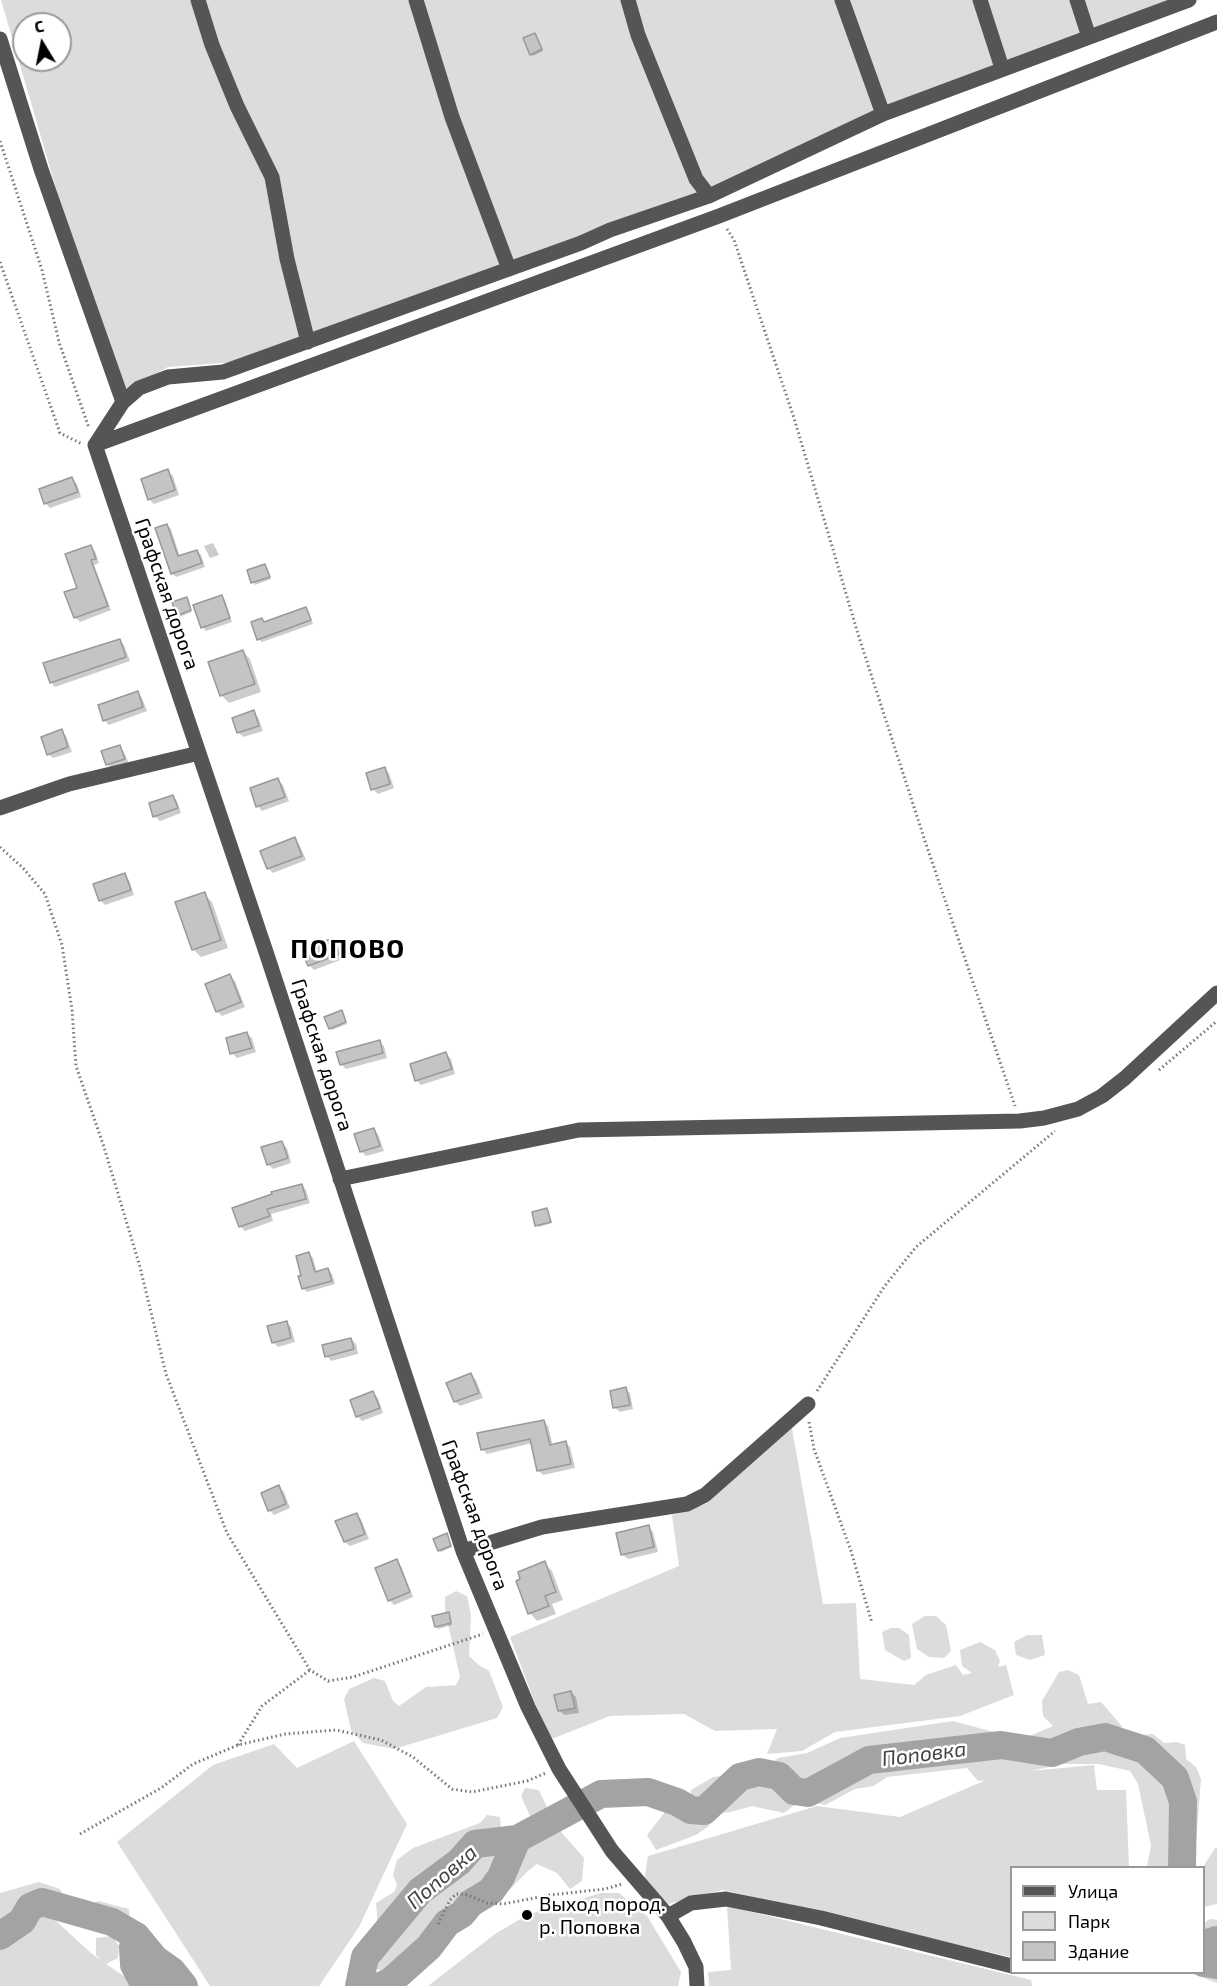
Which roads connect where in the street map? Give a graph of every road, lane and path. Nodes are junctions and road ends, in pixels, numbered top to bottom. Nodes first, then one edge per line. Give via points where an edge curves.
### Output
1 (198, 0) edge
2 (416, 0) edge
3 (627, 0) edge
4 (842, 0) edge
5 (980, 0) edge
6 (1077, 0) edge
7 (1189, 0) edge
8 (1217, 22) edge
9 (1089, 37) junction
10 (0, 39) edge
11 (1002, 68) junction
12 (883, 114) junction
13 (0, 141) edge
14 (709, 196) junction
15 (719, 216) junction
16 (0, 262) edge
17 (509, 269) junction
18 (308, 342) junction
19 (123, 402) junction
20 (96, 448) junction
21 (199, 753) junction
22 (0, 808) edge
23 (0, 846) edge
24 (1217, 993) edge
25 (1078, 1108) junction
26 (1020, 1121) junction
27 (340, 1179) junction
28 (808, 1404) junction
29 (463, 1551) junction
30 (872, 1623) dead end
31 (496, 1629) junction
32 (310, 1670) junction
33 (238, 1745) junction
34 (559, 1769) junction
35 (80, 1834) dead end
36 (635, 1879) junction
37 (668, 1916) junction
38 (438, 1924) dead end
39 (1010, 1966) edge
40 (698, 1986) edge

1 - 18 street via 237,106 272,177
2 - 17 street via 452,117
3 - 14 street via 696,179
4 - 12 street
5 - 11 street
6 - 9 street
7 - 9 street
8 - 15 street
9 - 11 street
10 - 19 street
11 - 12 street
12 - 14 street
13 - 20 path via 42,270 59,342
14 - 17 street
15 - 20 street
15 - 26 path via 734,240 794,418 858,634
16 - 20 path via 60,433
17 - 18 street
18 - 19 street via 223,372 168,377 139,388
19 - 20 street
20 - 21 street, Графская дорога
21 - 22 street via 69,784
21 - 27 street, Графская дорога
23 - 32 path via 45,894 62,945 76,1066 140,1267 166,1374 227,1533
24 - 25 street via 1125,1078
25 - 26 street
25 - 28 path via 1047,1139 916,1247 884,1287
26 - 27 street via 579,1130
27 - 29 street, Графская дорога
28 - 29 street via 705,1495 687,1504 542,1527
28 - 30 path via 814,1449
29 - 31 street, Графская дорога
31 - 32 path via 353,1677 328,1681
31 - 34 street, Графская дорога
32 - 33 path via 262,1706
33 - 34 path via 285,1734 336,1730 381,1740 413,1757 452,1790 472,1792 527,1781
33 - 35 path via 193,1764 160,1788
34 - 36 street, Графская дорога via 612,1851
36 - 37 street
36 - 38 path via 605,1889 503,1904 456,1894
37 - 39 street via 691,1903 726,1899 821,1918
37 - 40 street via 696,1966

